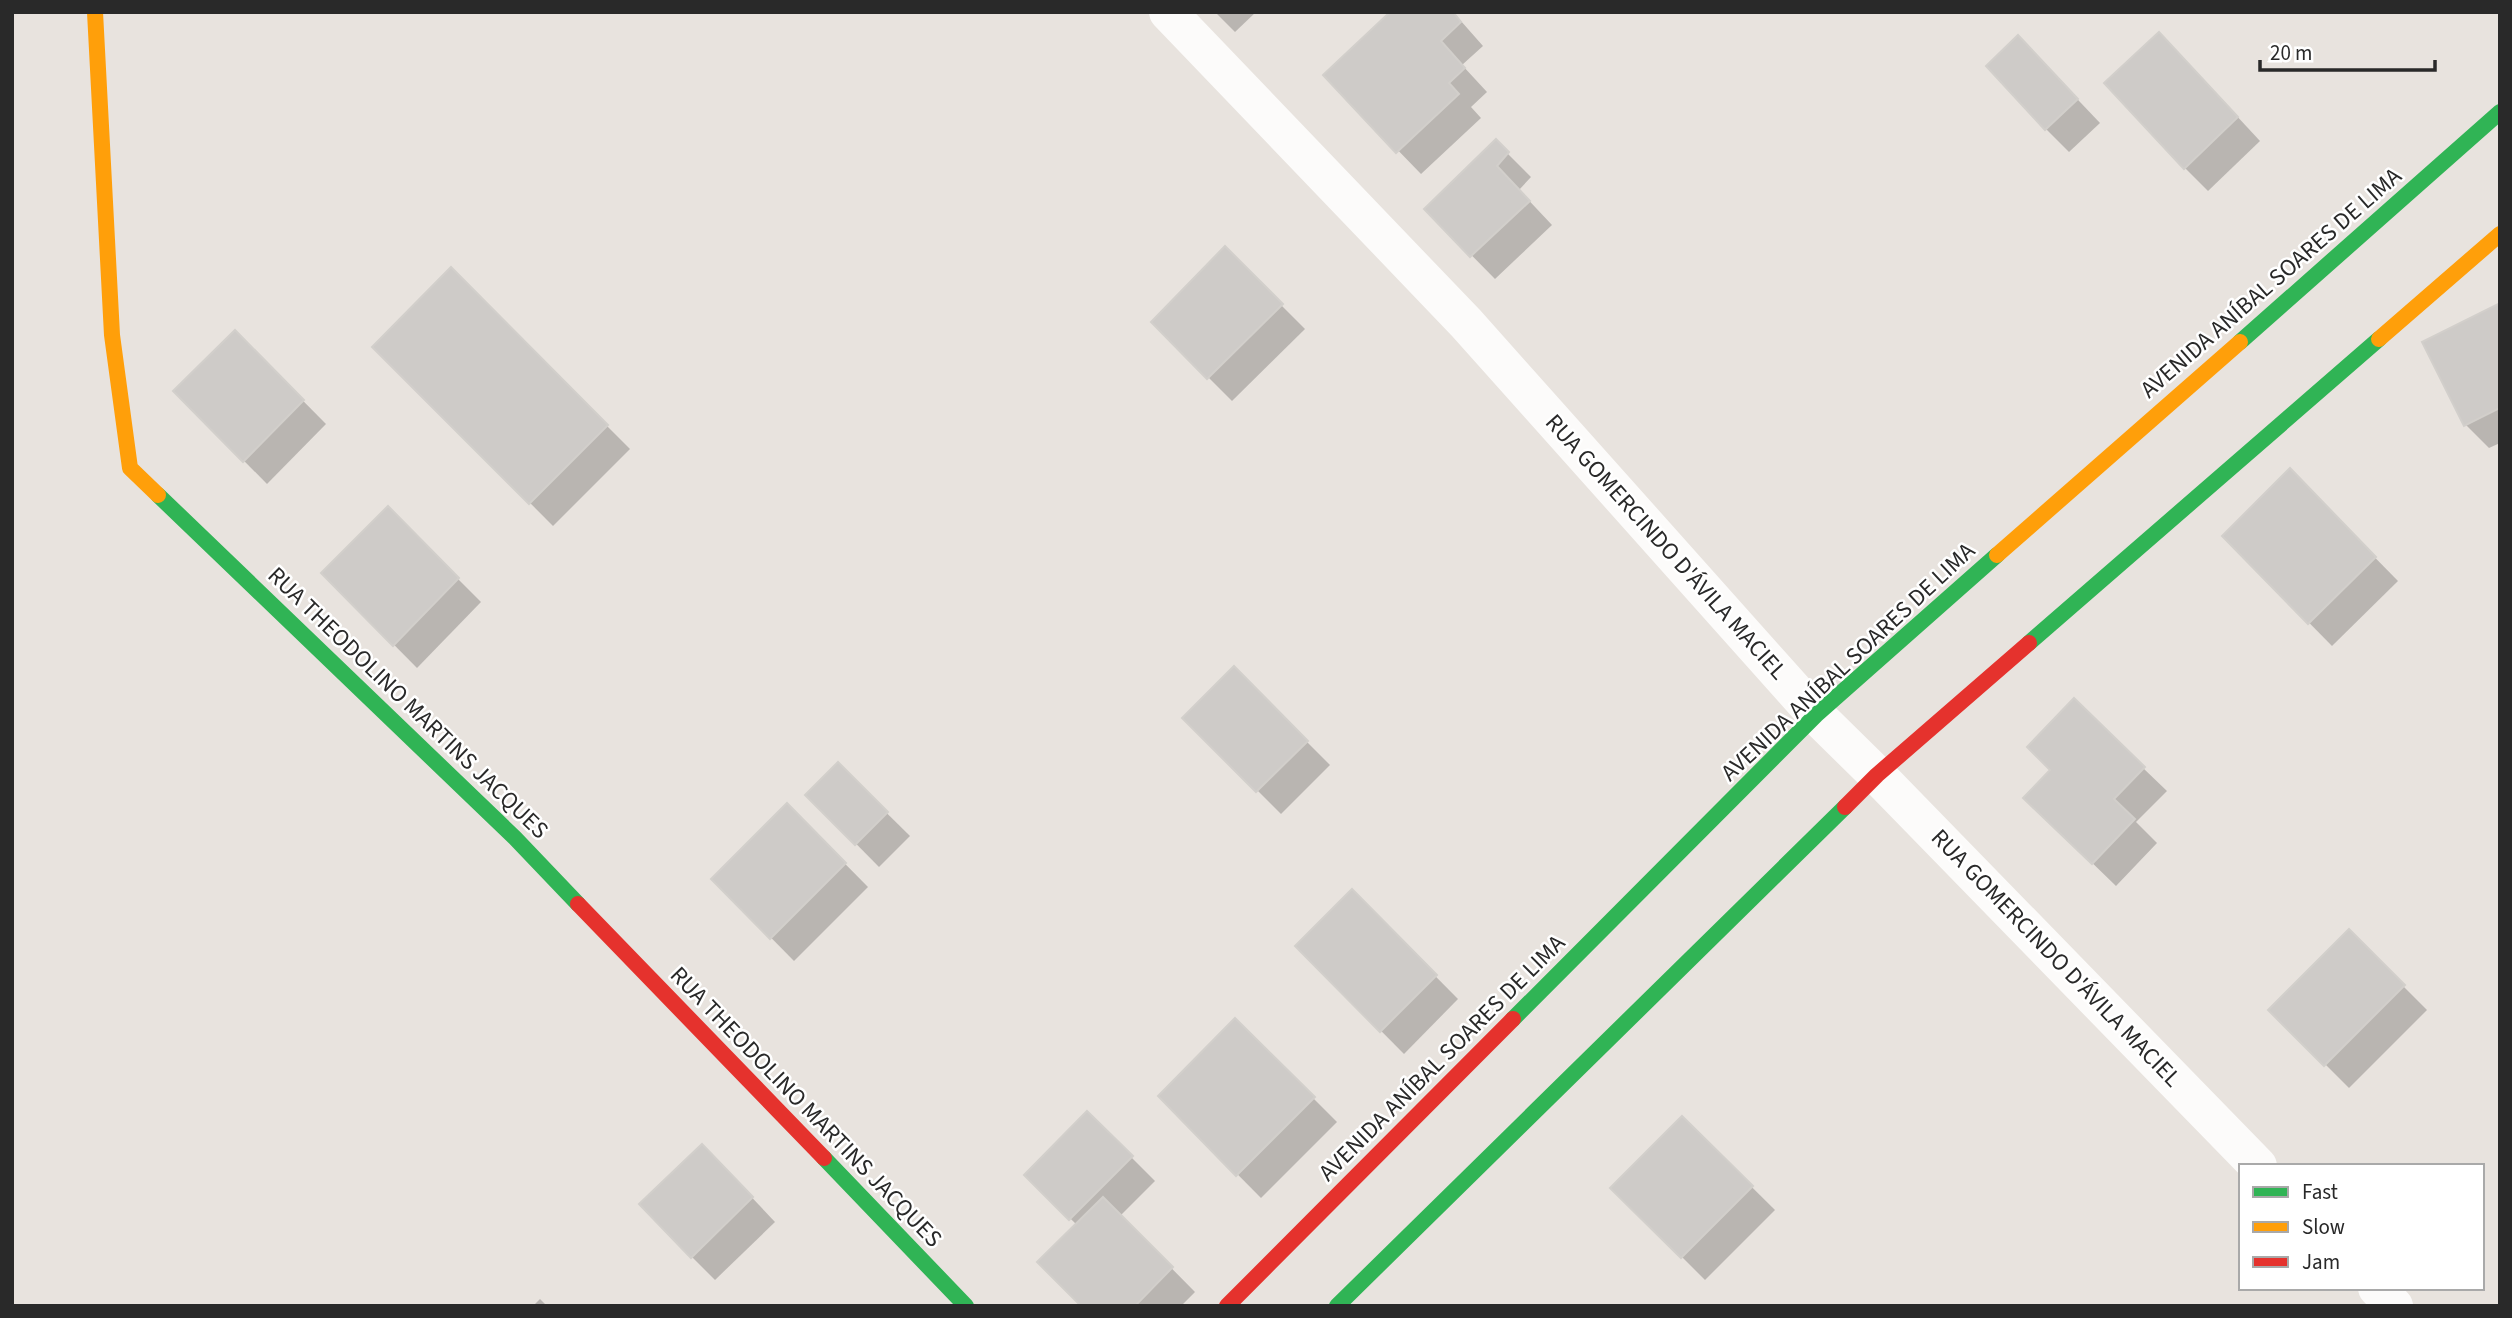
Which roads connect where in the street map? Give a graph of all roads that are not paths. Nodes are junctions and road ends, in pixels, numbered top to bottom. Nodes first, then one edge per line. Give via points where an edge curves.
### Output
1 (95, 12) edge
2 (1168, 12) edge
3 (2500, 112) edge
4 (2500, 234) edge
5 (1816, 715) junction
6 (1877, 775) junction
7 (2256, 1164) edge
8 (2379, 1290) edge
9 (966, 1306) edge
10 (1227, 1306) edge
11 (1337, 1306) edge
12 (2394, 1306) edge

1 - 9 street, RUA THEODOLINO MARTINS JACQUES via 112,335 130,468 515,838
2 - 5 street, RUA GOMERCINDO D'ÁVILA MACIEL via 1466,323
3 - 5 street, AVENIDA ANÍBAL SOARES DE LIMA
4 - 6 street
5 - 6 street, RUA GOMERCINDO D'ÁVILA MACIEL
5 - 10 street, AVENIDA ANÍBAL SOARES DE LIMA
6 - 7 street, RUA GOMERCINDO D'ÁVILA MACIEL
6 - 11 street
8 - 12 street

